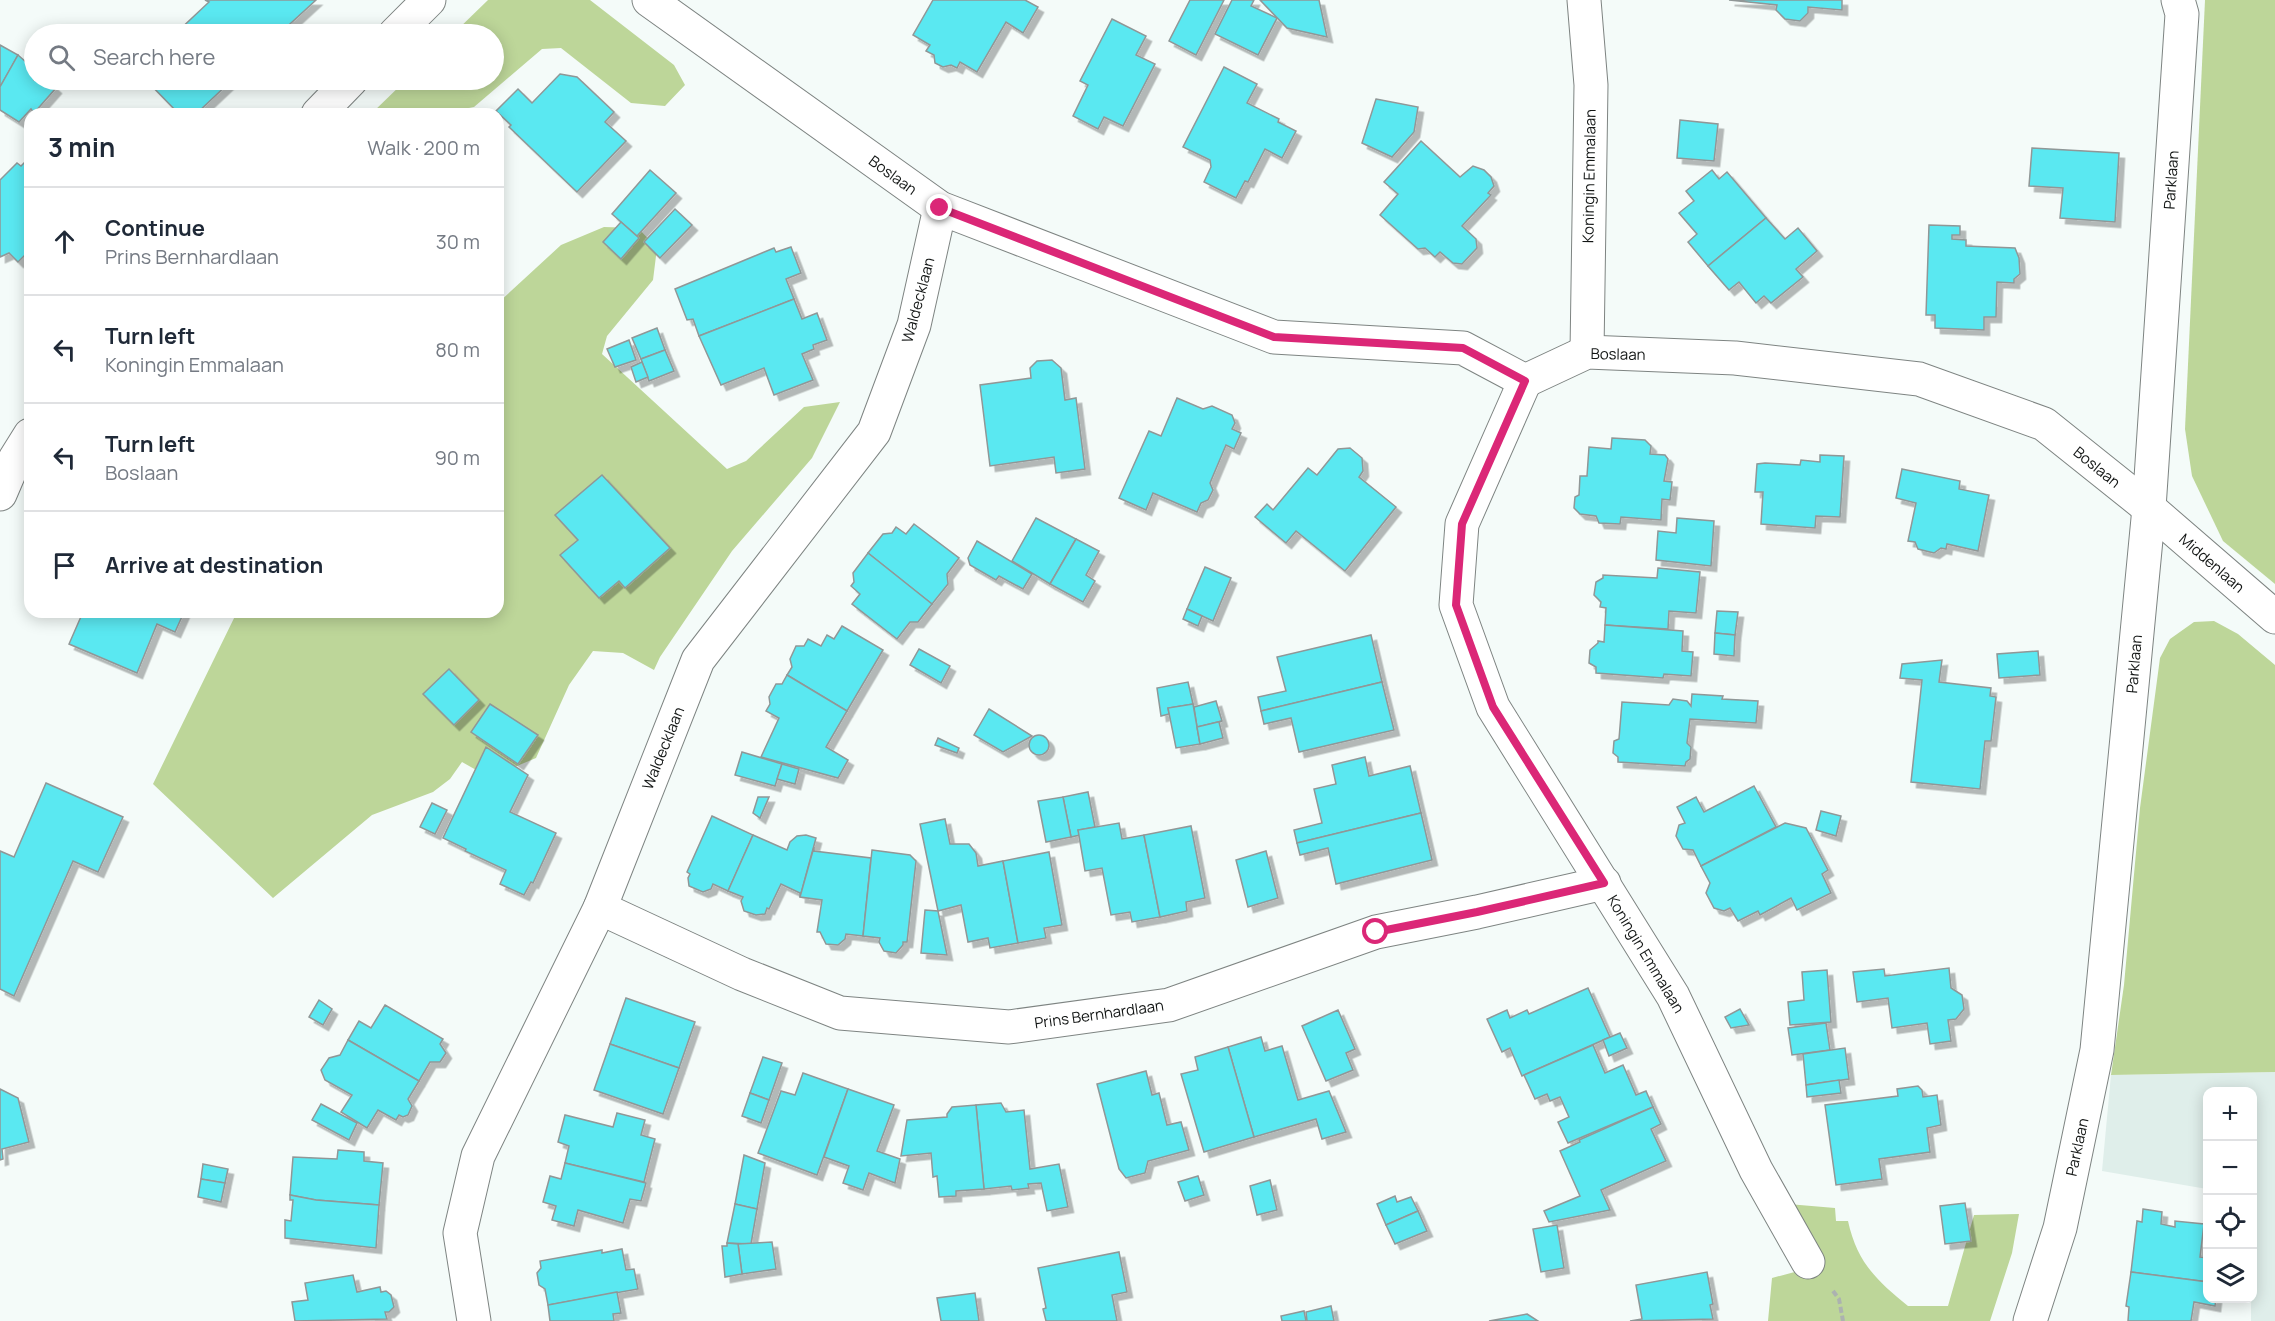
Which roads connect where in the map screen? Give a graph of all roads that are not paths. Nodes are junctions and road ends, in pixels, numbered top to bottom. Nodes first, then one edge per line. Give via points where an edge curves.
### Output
1 (429, 0) edge
2 (649, 0) edge
3 (1584, 0) edge
4 (2178, 0) edge
5 (405, 24) edge
6 (341, 90) edge
7 (324, 108) edge
8 (940, 208) junction
9 (1587, 352) junction
10 (1525, 381) junction
11 (15, 448) edge
12 (0, 494) edge
13 (2149, 508) junction
14 (2275, 617) edge
15 (1604, 883) junction
16 (600, 908) junction
17 (1808, 1262) dead end
18 (474, 1321) edge
19 (2030, 1321) edge

1 - 5 street
2 - 8 street, Boslaan
3 - 9 street, Koningin Emmalaan via 1591,86
4 - 13 street, Parklaan via 2182,14
6 - 7 street
8 - 10 street, Boslaan via 1274,337 1463,348
8 - 16 street, Waldecklaan via 914,325 874,432 698,660
9 - 10 street, Boslaan
9 - 13 street, Boslaan via 1735,358 1919,379 2044,424
10 - 15 street, Koningin Emmalaan via 1462,524 1456,605 1493,707
11 - 12 street
13 - 14 street, Middenlaan
13 - 19 street, Parklaan via 2097,1050 2061,1228
15 - 16 street, Prins Bernhardlaan via 1376,932 1169,1005 1009,1027 840,1013 742,974
15 - 17 street, Koningin Emmalaan via 1673,996 1756,1170
16 - 18 street, Waldecklaan via 478,1156 460,1233

